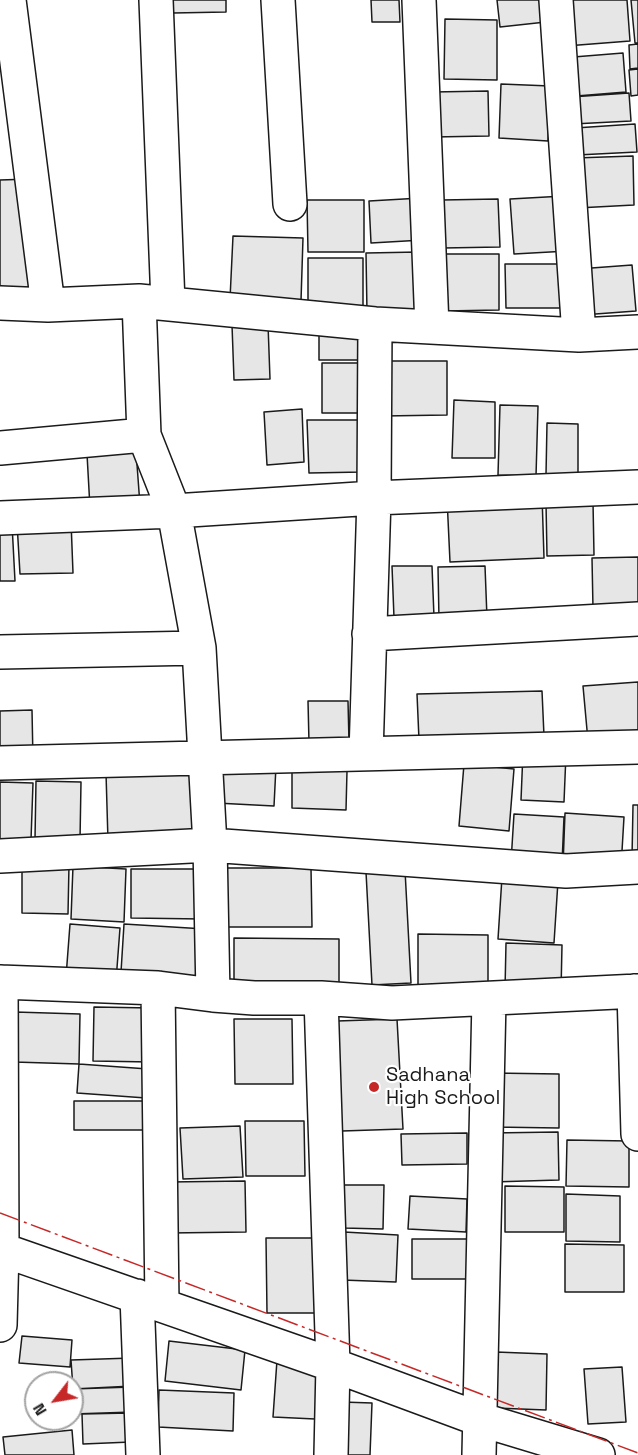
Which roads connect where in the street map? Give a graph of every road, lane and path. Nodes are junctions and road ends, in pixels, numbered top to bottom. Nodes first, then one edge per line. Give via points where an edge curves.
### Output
1 (9, 0) edge
2 (156, 0) edge
3 (278, 0) edge
4 (419, 0) edge
5 (556, 0) edge
6 (290, 204) dead end
7 (154, 302) junction
8 (0, 303) edge
9 (48, 305) junction
10 (375, 324) junction
11 (432, 327) junction
12 (638, 332) edge
13 (579, 335) junction
14 (144, 435) junction
15 (0, 448) edge
16 (638, 487) edge
17 (374, 498) junction
18 (174, 511) junction
19 (0, 518) edge
20 (638, 619) edge
21 (369, 634) junction
22 (199, 648) junction
23 (0, 652) edge
24 (638, 747) edge
25 (366, 754) junction
26 (205, 758) junction
27 (0, 763) edge
28 (210, 844) junction
29 (0, 856) edge
30 (638, 867) edge
31 (1, 982) edge
32 (158, 988) junction
33 (636, 991) edge
34 (213, 995) junction
35 (321, 998) junction
36 (489, 999) junction
37 (638, 1134) edge
38 (1, 1250) edge
39 (149, 1301) junction
40 (0, 1325) edge
41 (333, 1365) junction
42 (479, 1419) junction
43 (143, 1455) edge
44 (331, 1455) edge
45 (479, 1455) edge
46 (598, 1455) edge

1 - 9 street
2 - 7 street
3 - 6 street
4 - 11 street
5 - 13 street
7 - 9 street
7 - 10 street
7 - 14 street
8 - 9 street
10 - 11 street
10 - 17 street
11 - 13 street
12 - 13 street
14 - 15 street
14 - 18 street
16 - 17 street
17 - 18 street
17 - 21 street
18 - 19 street
18 - 22 street
20 - 21 street
21 - 25 street
22 - 23 street
22 - 26 street
24 - 25 street
25 - 26 street
26 - 27 street
26 - 28 street
28 - 29 street
28 - 30 street via 566,871
28 - 34 street
31 - 32 street
31 - 38 street
32 - 34 street
32 - 39 street
33 - 36 street
33 - 37 street
34 - 35 street
35 - 36 street via 392,1003
35 - 41 street
36 - 42 street
38 - 39 street
38 - 40 street
39 - 41 street
39 - 43 street
41 - 42 street
41 - 44 street
42 - 45 street
42 - 46 street

